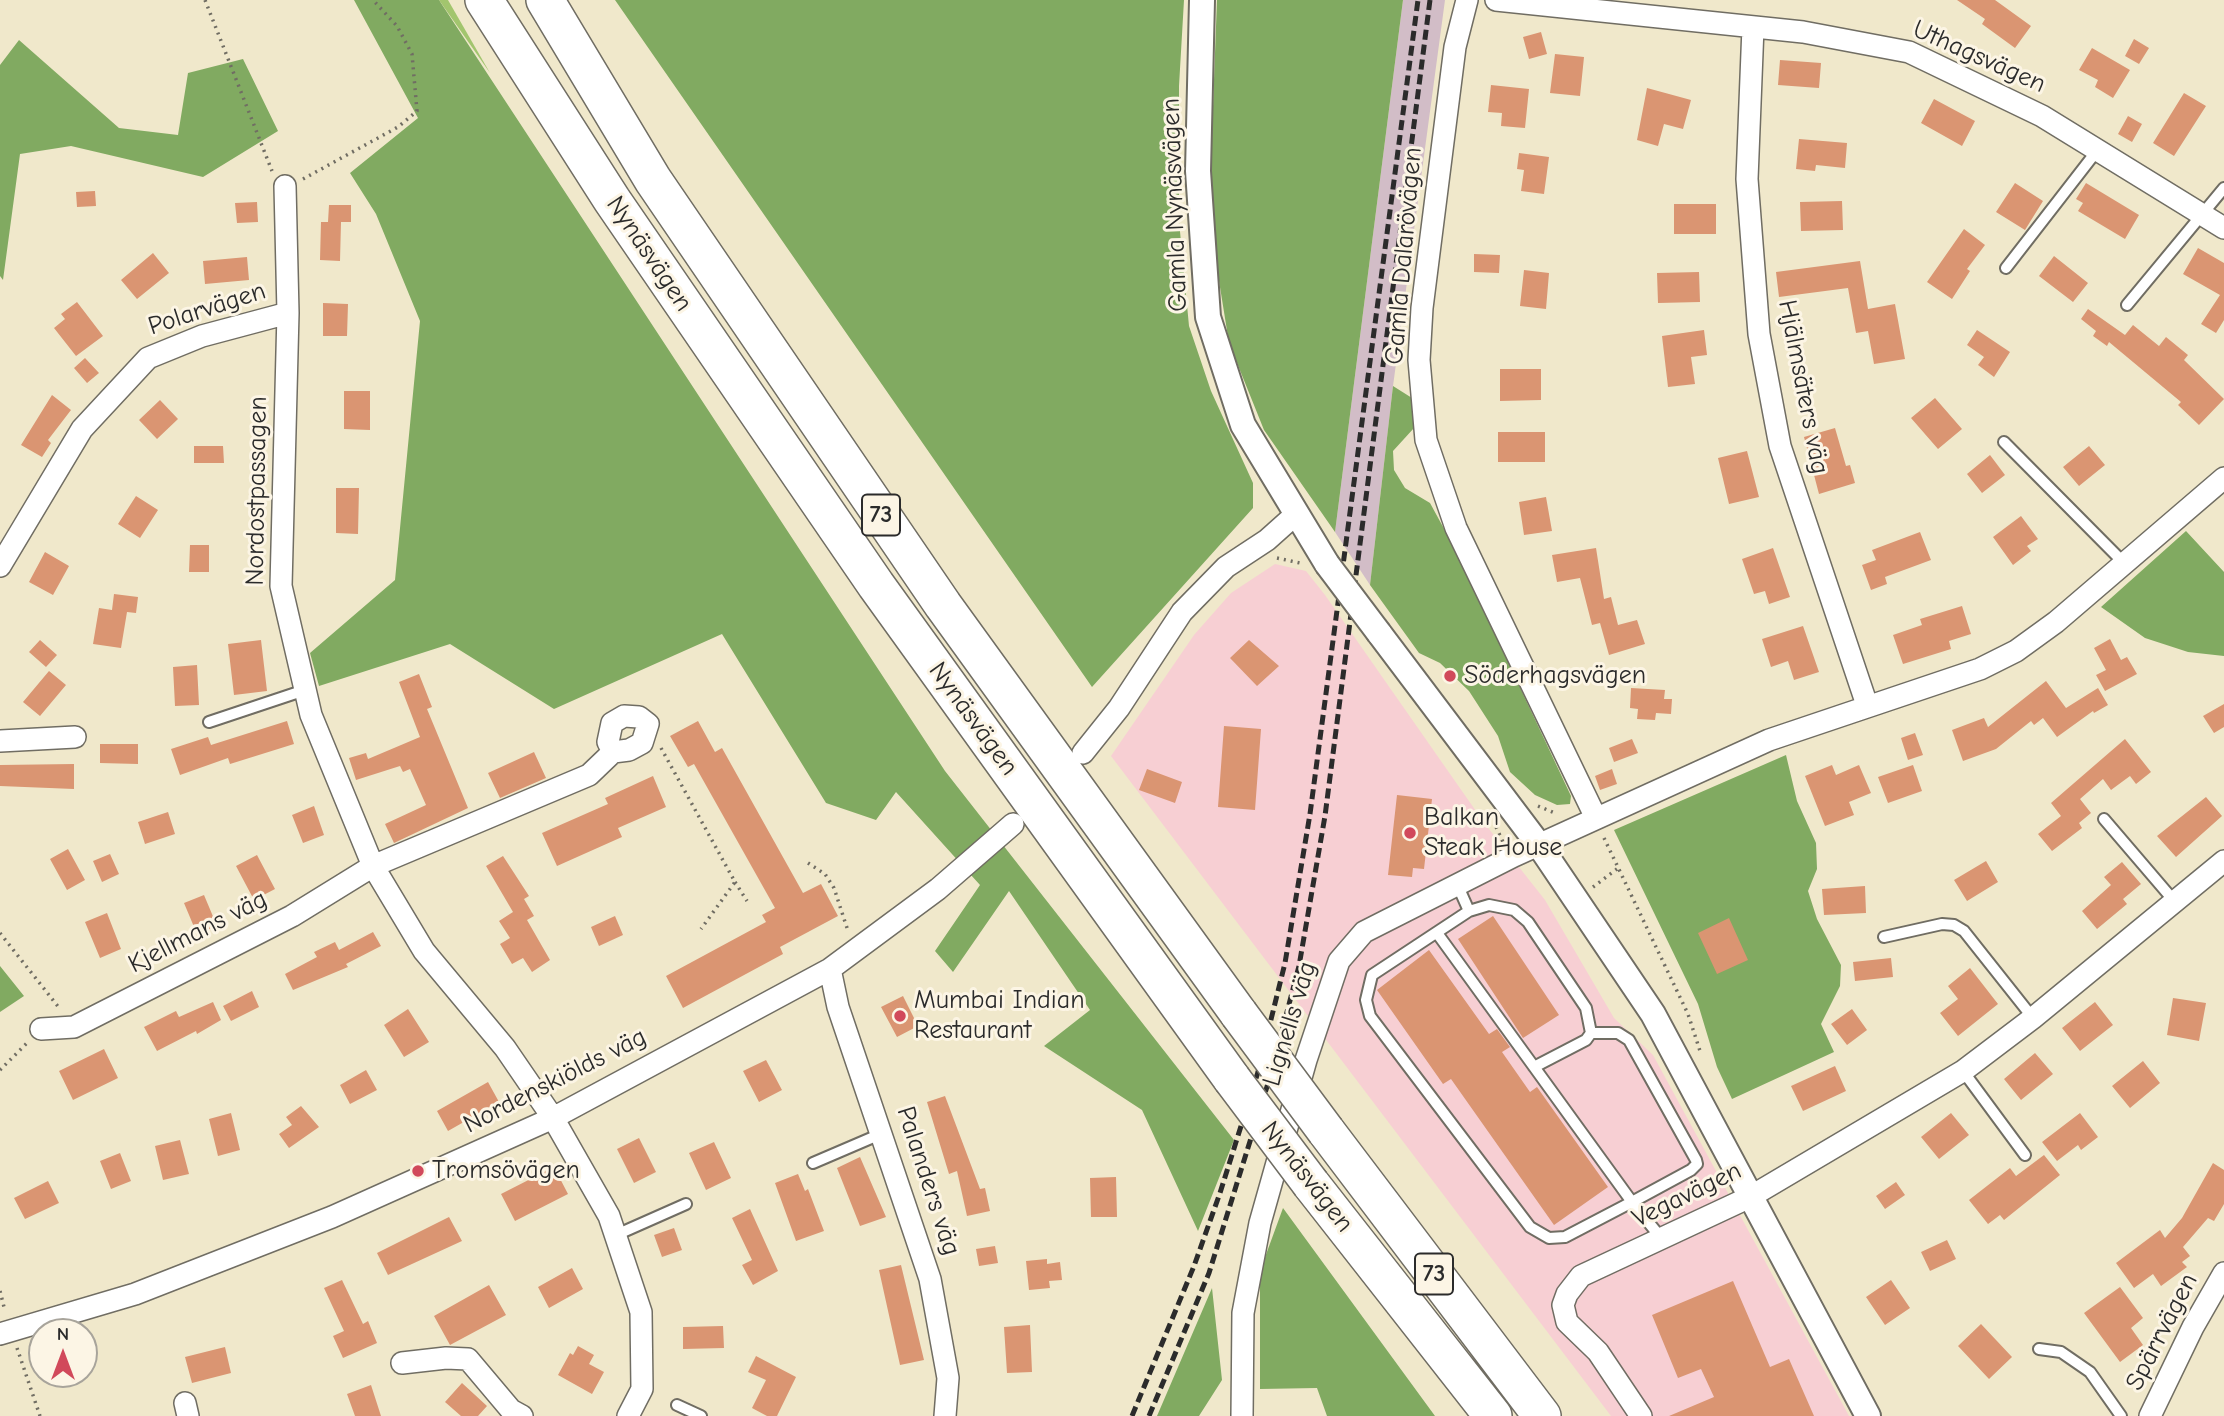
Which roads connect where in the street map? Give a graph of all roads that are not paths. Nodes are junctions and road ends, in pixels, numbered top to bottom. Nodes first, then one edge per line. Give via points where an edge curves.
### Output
1 (484, 0) edge
2 (545, 0) edge
3 (1202, 0) edge
4 (1467, 0) edge
5 (1496, 0) edge
6 (1753, 27) junction
7 (2096, 152) junction
8 (285, 186) road end
9 (2224, 188) edge
10 (2203, 216) junction
11 (2224, 228) edge
12 (2006, 268) dead end
13 (2127, 305) dead end
14 (288, 313) junction
15 (2004, 442) dead end
16 (2224, 478) edge
17 (1295, 515) junction
18 (2124, 563) junction
19 (0, 566) edge
20 (305, 690) junction
21 (1867, 705) junction
22 (209, 722) dead end
23 (75, 737) dead end
24 (0, 741) edge
25 (613, 752) junction
26 (1083, 753) dead end
27 (1593, 813) junction
28 (2104, 819) dead end
29 (1013, 824) dead end
30 (1539, 845) junction
31 (2224, 862) edge
32 (373, 866) junction
33 (1457, 884) junction
34 (2175, 902) junction
35 (1469, 911) junction
36 (1437, 933) junction
37 (1884, 937) dead end
38 (830, 969) junction
39 (2033, 1018) junction
40 (41, 1029) road end
41 (1591, 1033) junction
42 (1534, 1067) junction
43 (1963, 1071) junction
44 (554, 1118) junction
45 (883, 1133) junction
46 (2025, 1155) dead end
47 (813, 1163) dead end
48 (1750, 1198) junction
49 (1632, 1202) junction
50 (687, 1204) dead end
51 (615, 1235) junction
52 (1662, 1239) junction
53 (2224, 1273) edge
54 (6, 1333) edge
55 (2039, 1349) dead end
56 (402, 1363) dead end
57 (677, 1405) dead end
58 (522, 1416) edge
59 (628, 1416) edge
60 (701, 1416) edge
61 (945, 1416) edge
62 (1242, 1416) edge
63 (1493, 1416) edge
64 (1542, 1416) edge
65 (1641, 1416) edge
66 (1868, 1416) edge
67 (2120, 1416) edge
68 (2150, 1416) edge

1 - 63 highway, Nynäsvägen / 73, bridge via 612,200 876,585 1232,1079
2 - 64 highway, Nynäsvägen / 73, bridge via 653,180 943,605 1239,1014
3 - 17 street, Gamla Nynäsvägen via 1199,171 1208,317 1243,425
4 - 27 street, Gamla Dalarövägen via 1455,47 1422,308 1419,360 1426,440 1456,528
5 - 6 street, Uthagsvägen
6 - 7 street, Uthagsvägen via 1909,52 2042,116
6 - 21 street, Hjälmsäters väg via 1747,179 1759,334 1780,446
7 - 10 street, Uthagsvägen
7 - 12 lane
8 - 14 street, Nordostpassagen
9 - 10 lane
10 - 11 street, Uthagsvägen
10 - 13 lane via 2188,227
14 - 19 street, Polarvägen via 202,336 148,358 82,429
14 - 20 street, Nordostpassagen via 281,586
15 - 18 lane
16 - 18 street
17 - 26 street via 1226,567 1182,612 1119,708
17 - 30 street, bridge via 1317,565 1379,633
18 - 21 street via 2016,651 1980,669
20 - 22 lane
20 - 32 street, Nordostpassagen
21 - 27 street
23 - 24 street
25 - 25 street via 642,743 648,724 639,717 624,716 612,723 608,742
25 - 32 street via 589,775
27 - 30 street
28 - 34 lane
29 - 38 street, Nordenskiölds väg via 938,889
30 - 33 street, Lignells väg
30 - 48 street via 1653,1014
31 - 34 street, Vegavägen
32 - 40 street, Kjellmans väg via 292,915 74,1027
32 - 44 street, Nordostpassagen via 424,951 505,1048
33 - 35 lane
33 - 62 street, Lignells väg via 1364,932 1339,961 1260,1223 1243,1313
34 - 39 street, Vegavägen
35 - 36 lane
35 - 41 lane via 1502,905 1528,922 1586,1007
36 - 42 lane
36 - 49 lane via 1372,975 1366,1000 1370,1016 1530,1227 1549,1238 1565,1237
37 - 39 lane via 1954,925 1964,931
38 - 44 street, Nordenskiölds väg
38 - 45 street, Palanders väg via 838,1007
39 - 43 street, Vegavägen
41 - 42 lane
41 - 49 lane via 1618,1033 1629,1040 1696,1160 1691,1170
42 - 49 lane
43 - 46 lane
43 - 48 street, Vegavägen
44 - 51 street
44 - 54 street, Nordenskiölds väg via 332,1217 135,1294
45 - 47 lane
45 - 61 street, Palanders väg via 930,1279 948,1378
48 - 52 street, Vegavägen
48 - 66 street
49 - 52 lane
50 - 51 lane
51 - 59 street via 641,1312 642,1389
52 - 65 street, Vegavägen via 1581,1276 1563,1305 1567,1322 1598,1352
53 - 68 street, Spärrvägen
55 - 67 lane, Spärrvägen via 2061,1352 2090,1372
56 - 58 street via 468,1359 511,1410
57 - 60 lane

